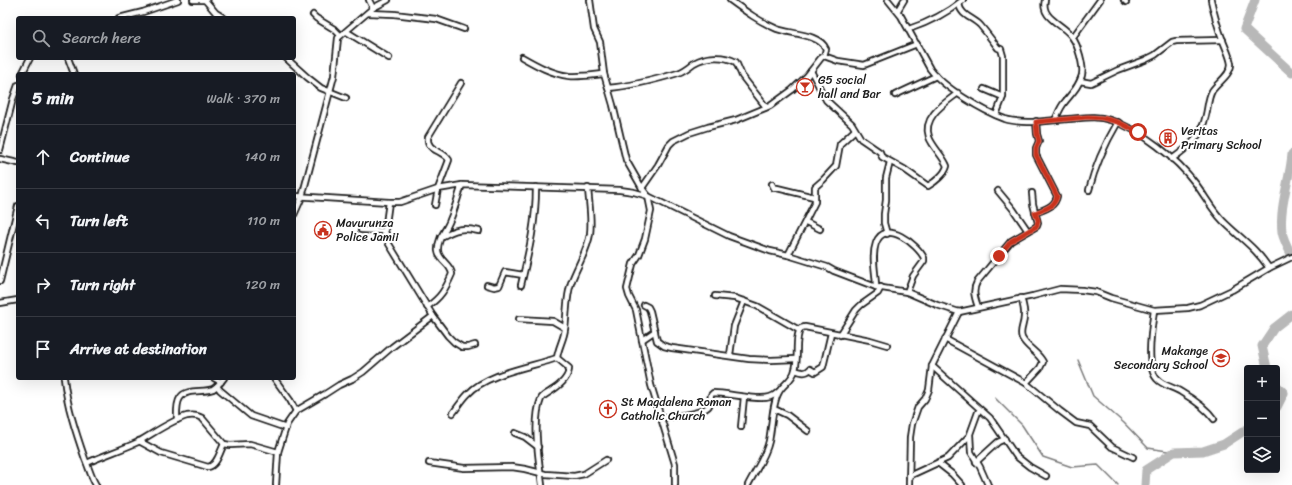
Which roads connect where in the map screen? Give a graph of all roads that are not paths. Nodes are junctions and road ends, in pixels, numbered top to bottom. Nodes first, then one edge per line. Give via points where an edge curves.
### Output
1 (178, 0) edge
2 (192, 0) edge
3 (205, 0) edge
4 (369, 0) edge
5 (388, 0) edge
6 (590, 0) edge
7 (730, 0) edge
8 (888, 0) edge
9 (904, 0) edge
10 (953, 0) edge
11 (963, 0) edge
12 (1045, 0) edge
13 (1100, 0) edge
14 (1211, 0) edge
15 (957, 5) junction
16 (373, 8) junction
17 (898, 10) junction
18 (368, 13) junction
19 (313, 15) dead end
20 (127, 16) edge
21 (221, 16) edge
22 (464, 29) dead end
23 (909, 29) junction
24 (347, 32) junction
25 (340, 35) junction
26 (1072, 37) junction
27 (1223, 40) junction
28 (917, 44) junction
29 (824, 56) junction
30 (522, 57) dead end
31 (389, 58) dead end
32 (29, 60) edge
33 (69, 60) edge
34 (288, 60) edge
35 (811, 71) junction
36 (23, 72) edge
37 (73, 72) edge
38 (604, 74) junction
39 (936, 76) junction
40 (1080, 81) junction
41 (461, 83) dead end
42 (608, 88) junction
43 (984, 89) dead end
44 (16, 91) edge
45 (330, 91) junction
46 (958, 93) junction
47 (895, 95) dead end
48 (1003, 97) junction
49 (346, 98) dead end
50 (766, 107) junction
51 (996, 115) junction
52 (1055, 120) junction
53 (1036, 122) junction
54 (1118, 122) junction
55 (855, 130) junction
56 (0, 150) edge
57 (0, 158) edge
58 (1172, 159) junction
59 (16, 162) edge
60 (890, 162) junction
61 (772, 184) dead end
62 (462, 185) junction
63 (536, 187) junction
64 (588, 188) junction
65 (642, 188) junction
66 (438, 189) junction
67 (1089, 190) dead end
68 (998, 191) dead end
69 (1032, 193) dead end
70 (296, 196) edge
71 (648, 196) junction
72 (302, 197) junction
73 (814, 197) junction
74 (389, 202) junction
75 (436, 205) dead end
76 (296, 210) edge
77 (1035, 213) junction
78 (16, 214) edge
79 (450, 221) junction
80 (806, 222) junction
81 (361, 230) dead end
82 (454, 230) junction
83 (479, 230) dead end
84 (820, 230) dead end
85 (385, 231) junction
86 (1028, 231) junction
87 (887, 234) junction
88 (440, 237) junction
89 (788, 254) junction
90 (1292, 257) edge
91 (1269, 268) junction
92 (523, 275) junction
93 (0, 281) edge
94 (521, 285) dead end
95 (487, 286) dead end
96 (879, 287) junction
97 (907, 292) junction
98 (715, 296) dead end
99 (1021, 298) junction
100 (16, 300) edge
101 (744, 301) junction
102 (0, 303) edge
103 (644, 305) dead end
104 (427, 307) junction
105 (978, 307) junction
106 (1154, 310) junction
107 (959, 312) junction
108 (433, 316) junction
109 (519, 319) dead end
110 (565, 328) junction
111 (799, 330) junction
112 (655, 331) junction
113 (831, 333) junction
114 (840, 335) junction
115 (945, 339) junction
116 (642, 340) junction
117 (475, 345) dead end
118 (886, 345) dead end
119 (730, 355) junction
120 (557, 358) junction
121 (796, 359) junction
122 (932, 366) junction
123 (795, 370) junction
124 (64, 380) edge
125 (216, 380) edge
126 (222, 380) edge
127 (275, 380) edge
128 (1026, 383) junction
129 (219, 384) junction
130 (778, 392) junction
131 (744, 397) junction
132 (774, 409) junction
133 (296, 412) junction
134 (978, 412) dead end
135 (453, 413) dead end
136 (662, 418) junction
137 (1214, 419) dead end
138 (177, 420) junction
139 (740, 427) dead end
140 (286, 428) junction
141 (808, 431) dead end
142 (515, 433) dead end
143 (969, 436) junction
144 (1005, 439) junction
145 (139, 441) junction
146 (224, 444) junction
147 (538, 447) junction
148 (278, 452) junction
149 (1133, 457) dead end
150 (606, 460) dead end
151 (976, 462) junction
152 (87, 463) junction
153 (429, 463) dead end
154 (938, 463) junction
155 (540, 473) junction
156 (909, 476) junction
157 (1046, 476) dead end
158 (95, 485) edge
159 (276, 485) edge
160 (542, 485) edge
161 (675, 485) edge
162 (748, 485) edge
163 (910, 485) edge
164 (962, 485) edge
165 (988, 485) edge

1 - 20 street
2 - 3 street
3 - 21 street
4 - 16 street
5 - 16 street
6 - 38 street via 594,29 600,42
7 - 29 street via 752,16 777,29 821,41 826,49
8 - 17 street
9 - 17 street
10 - 15 street
11 - 15 street
12 - 26 street via 1044,7 1048,14
13 - 26 street
14 - 27 street
15 - 23 street via 939,17
15 - 48 street via 965,16 979,24 1002,52
16 - 18 street
17 - 23 street
18 - 22 street via 436,19
18 - 24 street
19 - 25 street
23 - 28 street
24 - 25 street
24 - 31 street
25 - 45 street
26 - 40 street via 1083,68
27 - 40 street via 1172,42 1145,60 1090,83
27 - 58 street via 1230,60 1230,70 1210,94 1203,126 1197,138
28 - 29 street via 864,65
28 - 39 street
29 - 35 street
30 - 38 street via 559,74
32 - 36 street
33 - 37 street
34 - 45 street via 316,84
35 - 50 street via 792,90
35 - 55 street via 826,100 852,124
38 - 42 street
39 - 46 street
39 - 47 street
40 - 52 street
41 - 66 street via 428,137 430,147 444,154 449,160
42 - 50 street via 637,84 679,72 705,59 724,58 736,62 742,76
42 - 65 street via 626,160
43 - 48 street
44 - 56 street
45 - 49 street
45 - 72 street
46 - 51 street
46 - 60 street via 938,109 929,124 929,136 947,166 942,174 928,186
48 - 51 street
50 - 65 street via 736,120 689,133 672,141
51 - 53 street via 1009,120
52 - 53 street
52 - 54 street via 1088,117
53 - 77 street via 1039,141 1036,155 1057,196 1053,205
54 - 58 street via 1138,132
54 - 67 street via 1105,145
55 - 60 street
55 - 73 street via 840,144 836,166 815,187
57 - 59 street
58 - 91 street via 1195,183 1222,220 1261,255
60 - 87 street via 886,178 884,214
61 - 73 street via 777,188
62 - 63 street
62 - 66 street
62 - 79 street
63 - 64 street
63 - 92 street via 534,227
64 - 71 street via 627,191
64 - 110 street via 590,234 586,250 571,283
65 - 71 street
66 - 74 street via 407,200
66 - 75 street
68 - 86 street
69 - 77 street
70 - 72 street
71 - 89 street via 729,236 770,251
71 - 116 street via 651,211 645,240 633,264 627,289 636,310
72 - 74 street
72 - 76 street
73 - 80 street via 815,202
74 - 85 street
77 - 86 street via 1037,226
78 - 93 street
79 - 82 street
79 - 88 street
80 - 84 street
80 - 89 street
81 - 85 street
82 - 83 street
82 - 88 street
85 - 104 street via 389,244
86 - 105 street via 1011,241 977,282 974,293
87 - 96 street via 879,237 875,247 874,259
87 - 97 street via 904,237 924,258
88 - 104 street via 438,252 440,258 451,268 452,274 445,290
89 - 96 street
90 - 91 street
91 - 106 street via 1200,305 1176,310
92 - 94 street
92 - 95 street via 505,272 499,286
96 - 97 street
96 - 114 street via 878,293 856,310
97 - 107 street
98 - 101 street
99 - 105 street
99 - 106 street via 1060,289 1082,290
99 - 128 street via 1024,317 1020,331 1022,338 1042,362 1040,368
100 - 102 street
101 - 111 street
101 - 119 street via 734,326
103 - 112 street via 650,311
104 - 108 street
105 - 107 street
106 - 137 street via 1151,363 1154,375 1157,380 1180,391 1208,411
107 - 115 street
108 - 117 street via 454,342 468,348
108 - 133 street via 363,372
109 - 110 street via 553,321
110 - 120 street
111 - 113 street via 805,327
111 - 121 street
112 - 116 street
112 - 119 street via 657,341 664,346
113 - 114 street
113 - 123 street via 823,367 815,372 810,369 803,373
114 - 118 street
115 - 122 street
115 - 128 street
116 - 136 street via 651,385
119 - 121 street via 764,360
120 - 135 street via 503,373 485,382 469,393
120 - 147 street via 569,368 569,372 552,391 542,397 538,410
121 - 123 street
122 - 144 street via 990,418
122 - 156 street via 929,390 912,424
123 - 130 street via 791,379
124 - 152 street via 68,403
125 - 129 street
126 - 129 street
127 - 133 street
128 - 149 street via 1076,423 1093,428 1112,448
129 - 138 street via 207,391 181,396 178,401
129 - 140 street via 220,390 251,416
130 - 131 street via 766,398
130 - 132 street
131 - 136 street via 713,393 710,395 710,404 707,408
131 - 139 street
132 - 141 street via 787,415
132 - 162 street via 769,442
133 - 140 street
134 - 143 street
136 - 161 street via 675,464
138 - 145 street
138 - 146 street via 198,416
140 - 148 street
142 - 147 street
143 - 151 street via 971,452
143 - 154 street via 948,458
144 - 151 street
144 - 157 street via 1016,456
145 - 146 street via 161,453 208,467 215,463
145 - 152 street
146 - 148 street via 250,444
147 - 155 street
148 - 159 street
150 - 155 street via 584,474 574,476
151 - 165 street
152 - 158 street
153 - 155 street via 464,468 512,467
154 - 156 street
154 - 164 street
155 - 160 street
156 - 163 street

